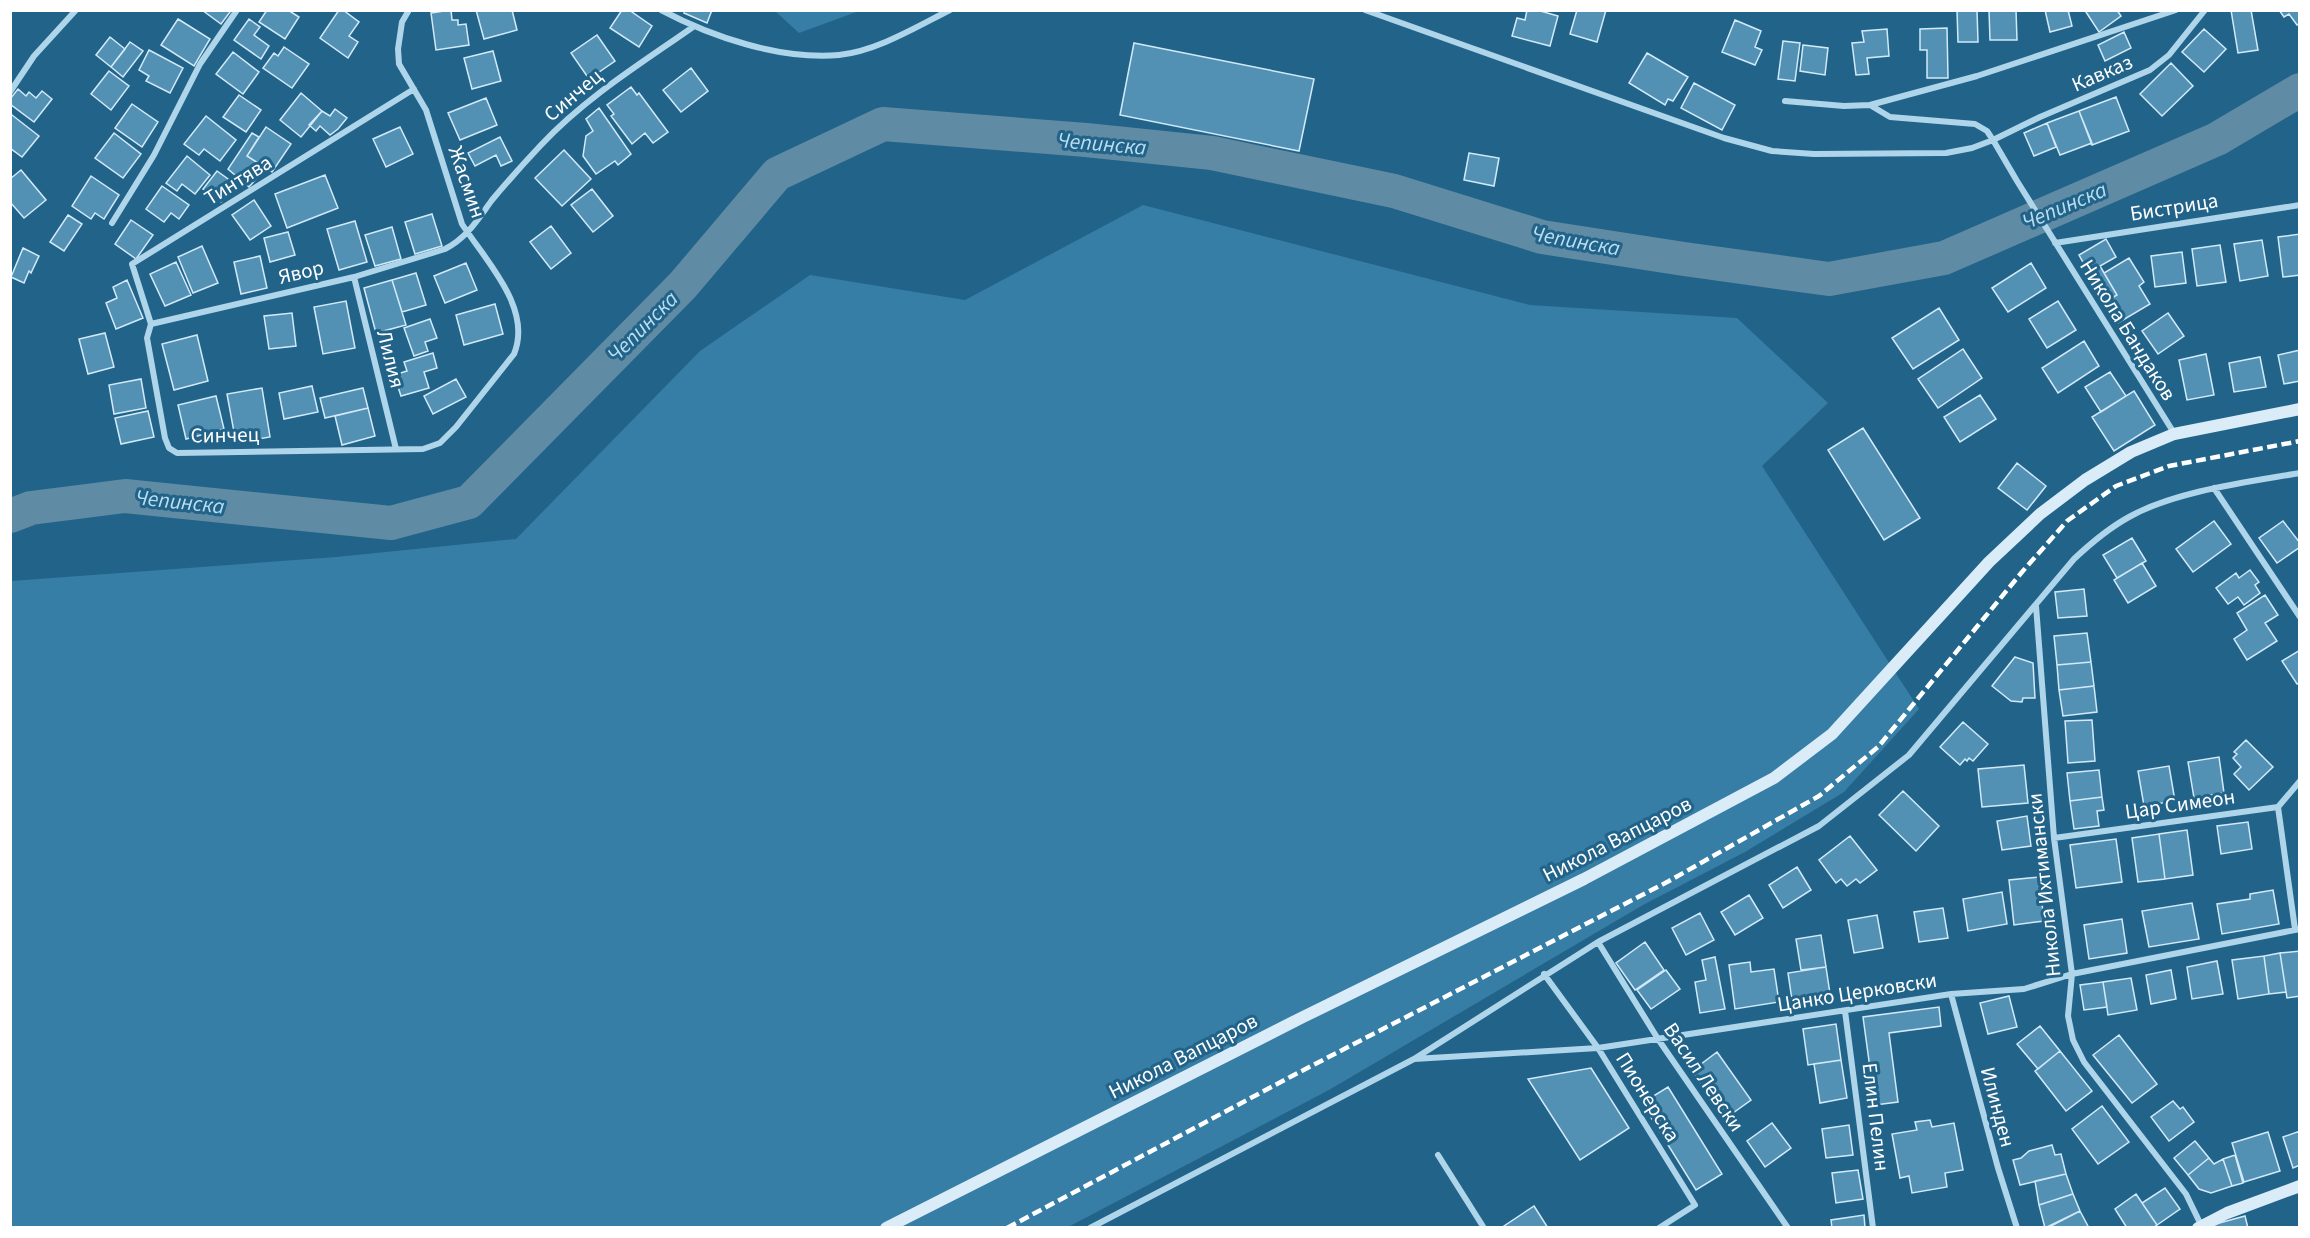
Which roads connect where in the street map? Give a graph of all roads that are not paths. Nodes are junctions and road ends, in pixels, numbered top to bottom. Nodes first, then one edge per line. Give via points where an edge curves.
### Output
1 (76, 10) edge
2 (237, 10) edge
3 (409, 10) edge
4 (661, 10) edge
5 (950, 10) edge
6 (1365, 10) edge
7 (2176, 10) edge
8 (2205, 10) edge
9 (693, 27) junction
10 (414, 88) junction
11 (10, 92) edge
12 (1785, 101) dead end
13 (1870, 105) junction
14 (1993, 140) junction
15 (2300, 205) edge
16 (112, 223) dead end
17 (468, 233) junction
18 (2053, 240) junction
19 (354, 277) junction
20 (151, 324) junction
21 (2300, 409) edge
22 (2174, 434) junction
23 (396, 449) junction
24 (2300, 473) edge
25 (2214, 488) junction
26 (2036, 606) junction
27 (2300, 617) edge
28 (2300, 781) edge
29 (2278, 807) junction
30 (2054, 838) junction
31 (2297, 929) edge
32 (1598, 942) junction
33 (1544, 974) junction
34 (2073, 974) junction
35 (1951, 994) junction
36 (1845, 1011) junction
37 (1658, 1039) junction
38 (1598, 1048) junction
39 (1414, 1059) junction
40 (1438, 1155) dead end
41 (2300, 1186) edge
42 (886, 1227) edge
43 (1090, 1227) edge
44 (1484, 1227) edge
45 (1659, 1227) edge
46 (1788, 1227) edge
47 (1873, 1227) edge
48 (2016, 1227) edge
49 (2201, 1227) edge

1 - 11 street via 34,56
2 - 16 street via 200,64 154,155
3 - 10 street, Жасмин via 402,22 398,49 399,64
4 - 9 street
5 - 9 street via 885,42 840,55 794,53 741,43
6 - 14 street, Кавказ via 1724,138 1772,151 1946,153
7 - 13 street via 1977,76
8 - 14 street, Кавказ via 2169,56 2150,70
9 - 17 street, Синчец via 584,102 541,144
10 - 17 street, Жасмин via 426,110 457,212
10 - 20 street, Тинтява via 132,264
12 - 13 street
13 - 14 street via 1890,117 1975,124
14 - 18 street, Никола Бандаков
15 - 18 street, Бистрица
17 - 19 street, Явор via 446,249
17 - 23 street, Жасмин via 501,279 517,321 519,342 514,354 440,443 423,449
18 - 22 street, Никола Бандаков
19 - 20 street, Явор
19 - 23 street, Лилия
20 - 23 street, Синчец via 147,339 165,438 169,448 177,453
21 - 22 street, Никола Вапцаров
22 - 42 street, Никола Вапцаров via 2131,452 2040,514 1989,562 1832,734 1774,778 1574,884
24 - 25 street
25 - 26 street via 2131,516 2074,559
25 - 27 street
26 - 30 street, Никола Ихтимански
26 - 32 street via 1909,755 1849,804 1774,851
28 - 29 street
29 - 30 street, Цар Симеон
29 - 31 street
30 - 34 street, Никола Ихтимански
31 - 34 street, Цанко Церковски
32 - 33 street
32 - 37 street, Васил Левски
33 - 38 street, Пионерска
33 - 39 street
34 - 35 street, Цанко Церковски via 2024,988
34 - 49 street, Никола Ихтимански via 2068,1016 2073,1040 2085,1062 2186,1194
35 - 36 street, Цанко Церковски
35 - 48 street, Илинден
36 - 37 street, Цанко Церковски
36 - 47 street, Елин Пелин
37 - 38 street, Цанко Церковски
37 - 46 street, Васил Левски
38 - 39 street, Цанко Церковски
38 - 45 street, Пионерска via 1695,1205
39 - 43 street
40 - 44 street
41 - 49 street

